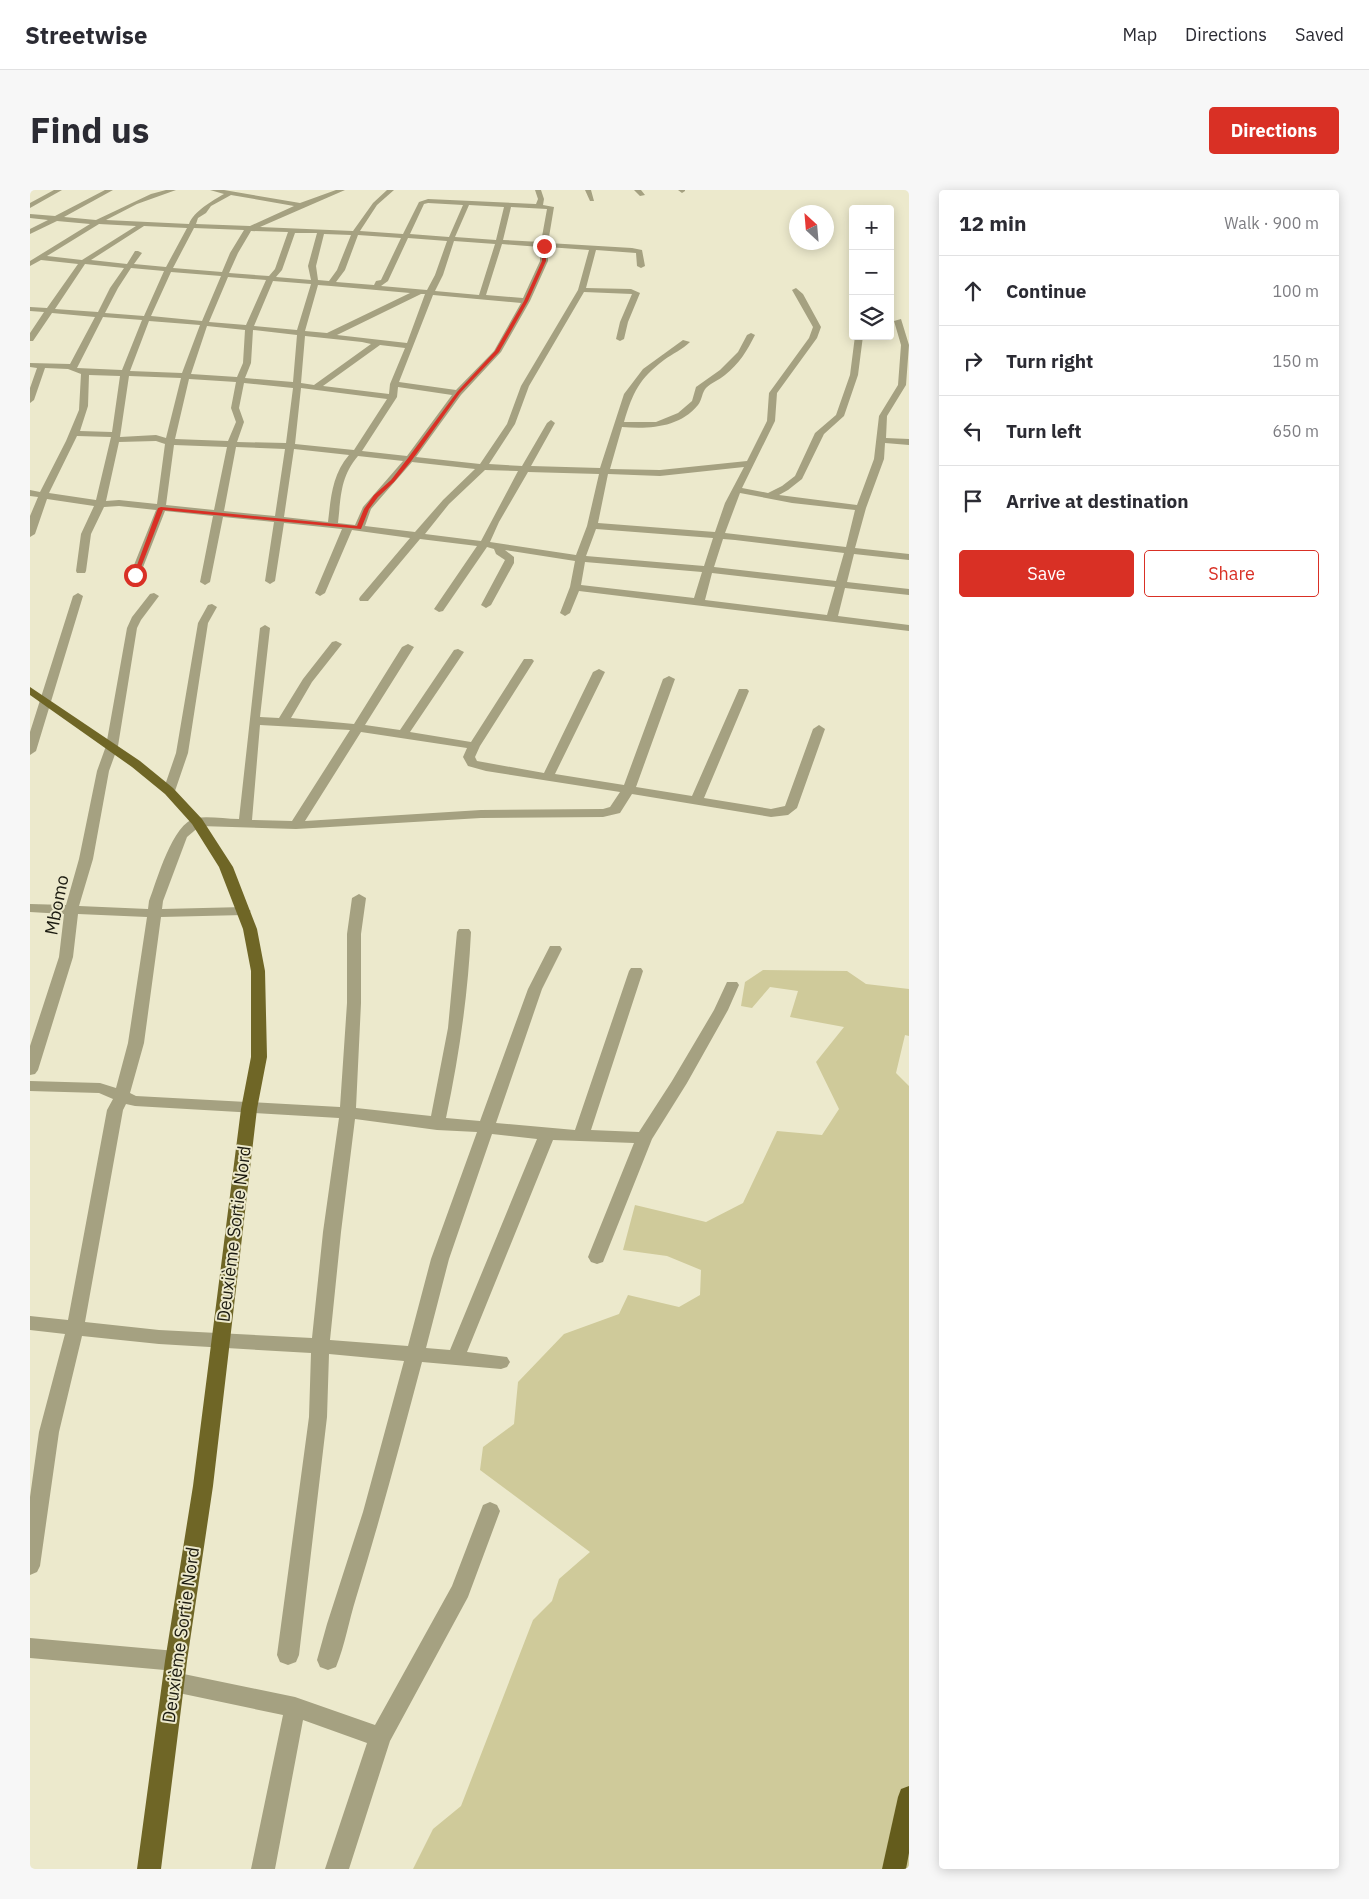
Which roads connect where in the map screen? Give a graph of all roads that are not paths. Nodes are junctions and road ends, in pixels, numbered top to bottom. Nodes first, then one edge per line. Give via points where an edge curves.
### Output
1 (59, 190) edge
2 (110, 190) edge
3 (173, 190) edge
4 (214, 190) edge
5 (342, 190) edge
6 (391, 190) edge
7 (538, 190) edge
8 (588, 190) edge
9 (229, 194) junction
10 (592, 200) dead end
11 (467, 203) junction
12 (508, 204) junction
13 (300, 205) junction
14 (30, 206) edge
15 (539, 206) junction
16 (30, 216) edge
17 (56, 218) junction
18 (96, 222) junction
19 (143, 224) junction
20 (192, 226) junction
21 (248, 230) junction
22 (292, 231) junction
23 (30, 232) edge
24 (321, 232) junction
25 (355, 233) junction
26 (404, 237) junction
27 (450, 239) junction
28 (499, 242) junction
29 (544, 246) junction
30 (593, 249) junction
31 (138, 252) dead end
32 (40, 258) junction
33 (82, 263) junction
34 (30, 264) edge
35 (128, 266) junction
36 (641, 266) dead end
37 (170, 269) junction
38 (225, 274) junction
39 (271, 278) junction
40 (315, 282) junction
41 (331, 284) junction
42 (377, 287) junction
43 (582, 290) junction
44 (796, 290) dead end
45 (426, 292) junction
46 (482, 297) junction
47 (526, 301) junction
48 (30, 309) edge
49 (51, 310) junction
50 (99, 314) junction
51 (146, 318) junction
52 (204, 322) junction
53 (898, 322) dead end
54 (249, 328) junction
55 (301, 332) junction
56 (330, 335) junction
57 (751, 335) dead end
58 (30, 339) edge
59 (620, 339) dead end
60 (858, 340) edge
61 (378, 342) junction
62 (686, 342) dead end
63 (409, 346) junction
64 (30, 365) edge
65 (42, 366) junction
66 (71, 367) junction
67 (85, 372) junction
68 (125, 373) junction
69 (186, 375) junction
70 (240, 379) junction
71 (296, 384) junction
72 (394, 384) junction
73 (906, 384) edge
74 (316, 386) junction
75 (458, 392) junction
76 (393, 397) junction
77 (30, 400) edge
78 (551, 423) dead end
79 (618, 424) junction
80 (74, 433) junction
81 (115, 437) junction
82 (881, 440) junction
83 (170, 442) junction
84 (909, 442) edge
85 (232, 444) junction
86 (290, 446) junction
87 (357, 452) junction
88 (410, 459) junction
89 (750, 462) junction
90 (482, 467) junction
91 (525, 469) junction
92 (604, 472) junction
93 (738, 490) junction
94 (30, 493) edge
95 (45, 495) junction
96 (768, 496) junction
97 (100, 504) junction
98 (161, 508) junction
99 (861, 508) junction
100 (218, 514) junction
101 (279, 519) junction
102 (333, 525) junction
103 (592, 526) junction
104 (353, 527) junction
105 (30, 534) edge
106 (418, 536) junction
107 (720, 536) junction
108 (484, 544) junction
109 (499, 547) junction
110 (909, 548) edge
111 (849, 550) junction
112 (878, 554) junction
113 (909, 557) edge
114 (582, 559) junction
115 (708, 570) junction
116 (80, 571) dead end
117 (135, 575) dead end
118 (270, 581) dead end
119 (205, 582) dead end
120 (841, 584) junction
121 (575, 587) junction
122 (909, 592) edge
123 (320, 593) dead end
124 (78, 596) dead end
125 (154, 596) dead end
126 (364, 599) dead end
127 (700, 601) junction
128 (486, 606) dead end
129 (212, 607) dead end
130 (439, 609) dead end
131 (565, 613) dead end
132 (832, 617) junction
133 (265, 628) dead end
134 (909, 628) edge
135 (336, 644) dead end
136 (408, 647) dead end
137 (458, 652) dead end
138 (528, 661) dead end
139 (598, 672) dead end
140 (669, 679) dead end
141 (30, 690) edge
142 (743, 691) dead end
143 (46, 700) junction
144 (284, 720) junction
145 (254, 721) junction
146 (356, 727) junction
147 (819, 728) dead end
148 (403, 734) junction
149 (112, 746) junction
150 (474, 746) junction
151 (30, 751) edge
152 (548, 777) junction
153 (629, 790) junction
154 (169, 791) junction
155 (696, 801) junction
156 (197, 822) junction
157 (245, 823) junction
158 (296, 825) junction
159 (359, 898) dead end
160 (30, 908) edge
161 (72, 911) junction
162 (244, 911) junction
163 (154, 913) junction
164 (464, 932) dead end
165 (555, 949) dead end
166 (636, 972) dead end
167 (732, 985) dead end
168 (30, 1070) edge
169 (30, 1086) edge
170 (122, 1096) junction
171 (249, 1109) junction
172 (348, 1113) junction
173 (437, 1124) junction
174 (488, 1128) junction
175 (547, 1134) junction
176 (581, 1136) junction
177 (644, 1138) junction
178 (597, 1257) dead end
179 (30, 1324) edge
180 (75, 1329) junction
181 (220, 1341) junction
182 (320, 1346) junction
183 (414, 1356) junction
184 (454, 1359) junction
185 (501, 1362) dead end
186 (490, 1511) dead end
187 (30, 1566) edge
188 (30, 1648) edge
189 (288, 1655) dead end
190 (328, 1660) dead end
191 (175, 1672) junction
192 (295, 1707) junction
193 (380, 1737) junction
194 (909, 1797) edge
195 (149, 1869) edge
196 (263, 1869) edge
197 (337, 1869) edge
198 (894, 1869) edge

1 - 14 street
2 - 17 street
3 - 18 street via 150,196
4 - 9 street
5 - 13 street
6 - 25 street via 375,204
7 - 15 street
8 - 10 street
9 - 13 street
9 - 20 street via 195,217
11 - 12 street
11 - 26 street via 421,203
11 - 27 street
12 - 15 street
12 - 28 street
13 - 21 street
15 - 29 street via 552,208
16 - 17 street
17 - 18 street
17 - 23 street
18 - 19 street
18 - 32 street
19 - 20 street
19 - 33 street
20 - 21 street
20 - 37 street
21 - 22 street
21 - 38 street
22 - 24 street
22 - 39 street via 278,270
24 - 25 street
24 - 40 street via 312,266
25 - 26 street
25 - 41 street via 341,270
26 - 27 street
26 - 42 street via 384,281
27 - 28 street
27 - 45 street via 439,275
28 - 29 street
28 - 46 street
29 - 30 street
29 - 47 street via 544,261
30 - 36 street via 640,252
30 - 43 street
31 - 35 street
32 - 33 street
32 - 34 street
33 - 35 street
33 - 49 street
35 - 37 street
35 - 50 street
37 - 38 street
37 - 51 street
38 - 39 street
38 - 52 street
39 - 40 street
39 - 54 street
40 - 41 street
40 - 55 street
41 - 42 street
42 - 45 street
43 - 59 street via 635,292
43 - 90 street via 525,386 511,424
44 - 89 street via 817,327 813,338 773,393 771,422
45 - 46 street
45 - 56 street
45 - 63 street via 419,324
46 - 47 street
47 - 75 street via 497,352
48 - 49 street
49 - 50 street
49 - 58 street
50 - 51 street
50 - 66 street
51 - 52 street
51 - 68 street
52 - 54 street
52 - 69 street
53 - 73 street via 905,345
54 - 55 street
54 - 70 street via 246,363
55 - 56 street
55 - 71 street
56 - 61 street
57 - 79 street via 742,353 699,389 698,400 684,415 657,425
60 - 96 street via 854,375 840,416 820,433 799,476
61 - 63 street
61 - 74 street
62 - 79 street via 658,360 635,383
63 - 72 street
64 - 65 street
65 - 66 street
65 - 77 street
66 - 67 street
67 - 68 street
67 - 80 street via 84,408
68 - 69 street
68 - 81 street
69 - 70 street
69 - 83 street
70 - 71 street
70 - 85 street via 235,408 240,422
71 - 74 street
71 - 86 street
72 - 75 street
72 - 76 street
73 - 82 street via 883,416
74 - 76 street
75 - 88 street
76 - 87 street
78 - 91 street
79 - 92 street
80 - 81 street
80 - 95 street
81 - 83 street via 156,438
81 - 97 street
82 - 84 street
82 - 99 street via 879,459
83 - 85 street
83 - 98 street
85 - 86 street
85 - 100 street
86 - 87 street
86 - 101 street
87 - 88 street
87 - 102 street via 344,468 337,487
88 - 90 street
88 - 104 street
89 - 92 street via 678,472
89 - 93 street
90 - 91 street
90 - 106 street via 446,502
91 - 92 street
91 - 108 street
92 - 103 street
93 - 96 street
93 - 107 street via 730,503
94 - 95 street
95 - 97 street
95 - 105 street via 33,518
96 - 99 street
97 - 98 street
97 - 116 street via 86,534
98 - 100 street
98 - 117 street
99 - 111 street
100 - 101 street
100 - 119 street
101 - 102 street
101 - 118 street
102 - 104 street
103 - 107 street
103 - 114 street via 582,549
104 - 106 street
104 - 123 street
106 - 108 street
106 - 126 street
107 - 111 street
107 - 115 street
108 - 109 street
108 - 130 street
109 - 114 street
109 - 128 street via 500,552 510,559
110 - 112 street
111 - 112 street
111 - 120 street
112 - 113 street
114 - 115 street
114 - 121 street
115 - 120 street
115 - 127 street
120 - 122 street
120 - 132 street
121 - 127 street
121 - 131 street
124 - 143 street
125 - 149 street, Mbomo via 132,628
127 - 132 street
129 - 154 street via 204,623 182,753
132 - 134 street
133 - 145 street
135 - 144 street via 307,681
136 - 146 street
137 - 148 street
138 - 150 street
139 - 152 street
140 - 153 street
141 - 143 main road, Deuxième Sortie Nord
142 - 155 street
143 - 149 main road, Deuxième Sortie Nord
143 - 151 street
144 - 145 street
144 - 146 street
145 - 157 street
146 - 148 street
146 - 158 street
147 - 155 street via 792,808 771,812
148 - 150 street
149 - 154 main road, Deuxième Sortie Nord
149 - 161 street, Mbomo via 102,771 86,859
150 - 152 street via 469,757 478,766
152 - 153 street
153 - 155 street
153 - 158 street via 615,810 603,813 481,814
154 - 156 main road, Deuxième Sortie Nord
156 - 157 street
156 - 162 main road, Deuxième Sortie Nord via 226,867
156 - 163 street via 181,836 166,871
157 - 158 street
159 - 172 street via 354,934
160 - 161 street
161 - 163 street
161 - 168 street, Mbomo via 66,957
162 - 163 street
162 - 171 main road, Deuxième Sortie Nord via 255,950 259,1004 259,1057
163 - 170 street via 136,1043
164 - 173 street via 463,966 452,1045
165 - 174 street via 535,989
166 - 176 street
167 - 177 street via 721,1010
169 - 170 street via 100,1088
170 - 171 street via 135,1101
170 - 180 street via 115,1110
171 - 172 street
171 - 181 main road, Deuxième Sortie Nord
172 - 173 street
172 - 182 street
173 - 174 street
174 - 175 street
174 - 183 street via 440,1259
175 - 176 street
175 - 184 street
176 - 177 street
177 - 178 street
179 - 180 street
180 - 181 street
180 - 187 street via 49,1432
181 - 182 street
181 - 191 main road, Deuxième Sortie Nord via 203,1486
182 - 183 street
182 - 189 street via 318,1417
183 - 184 street
183 - 190 street via 373,1512
184 - 185 street
186 - 193 street via 461,1590
188 - 191 street
191 - 192 street
191 - 195 main road, Deuxième Sortie Nord
192 - 193 street
192 - 196 street
193 - 197 street
194 - 198 highway

